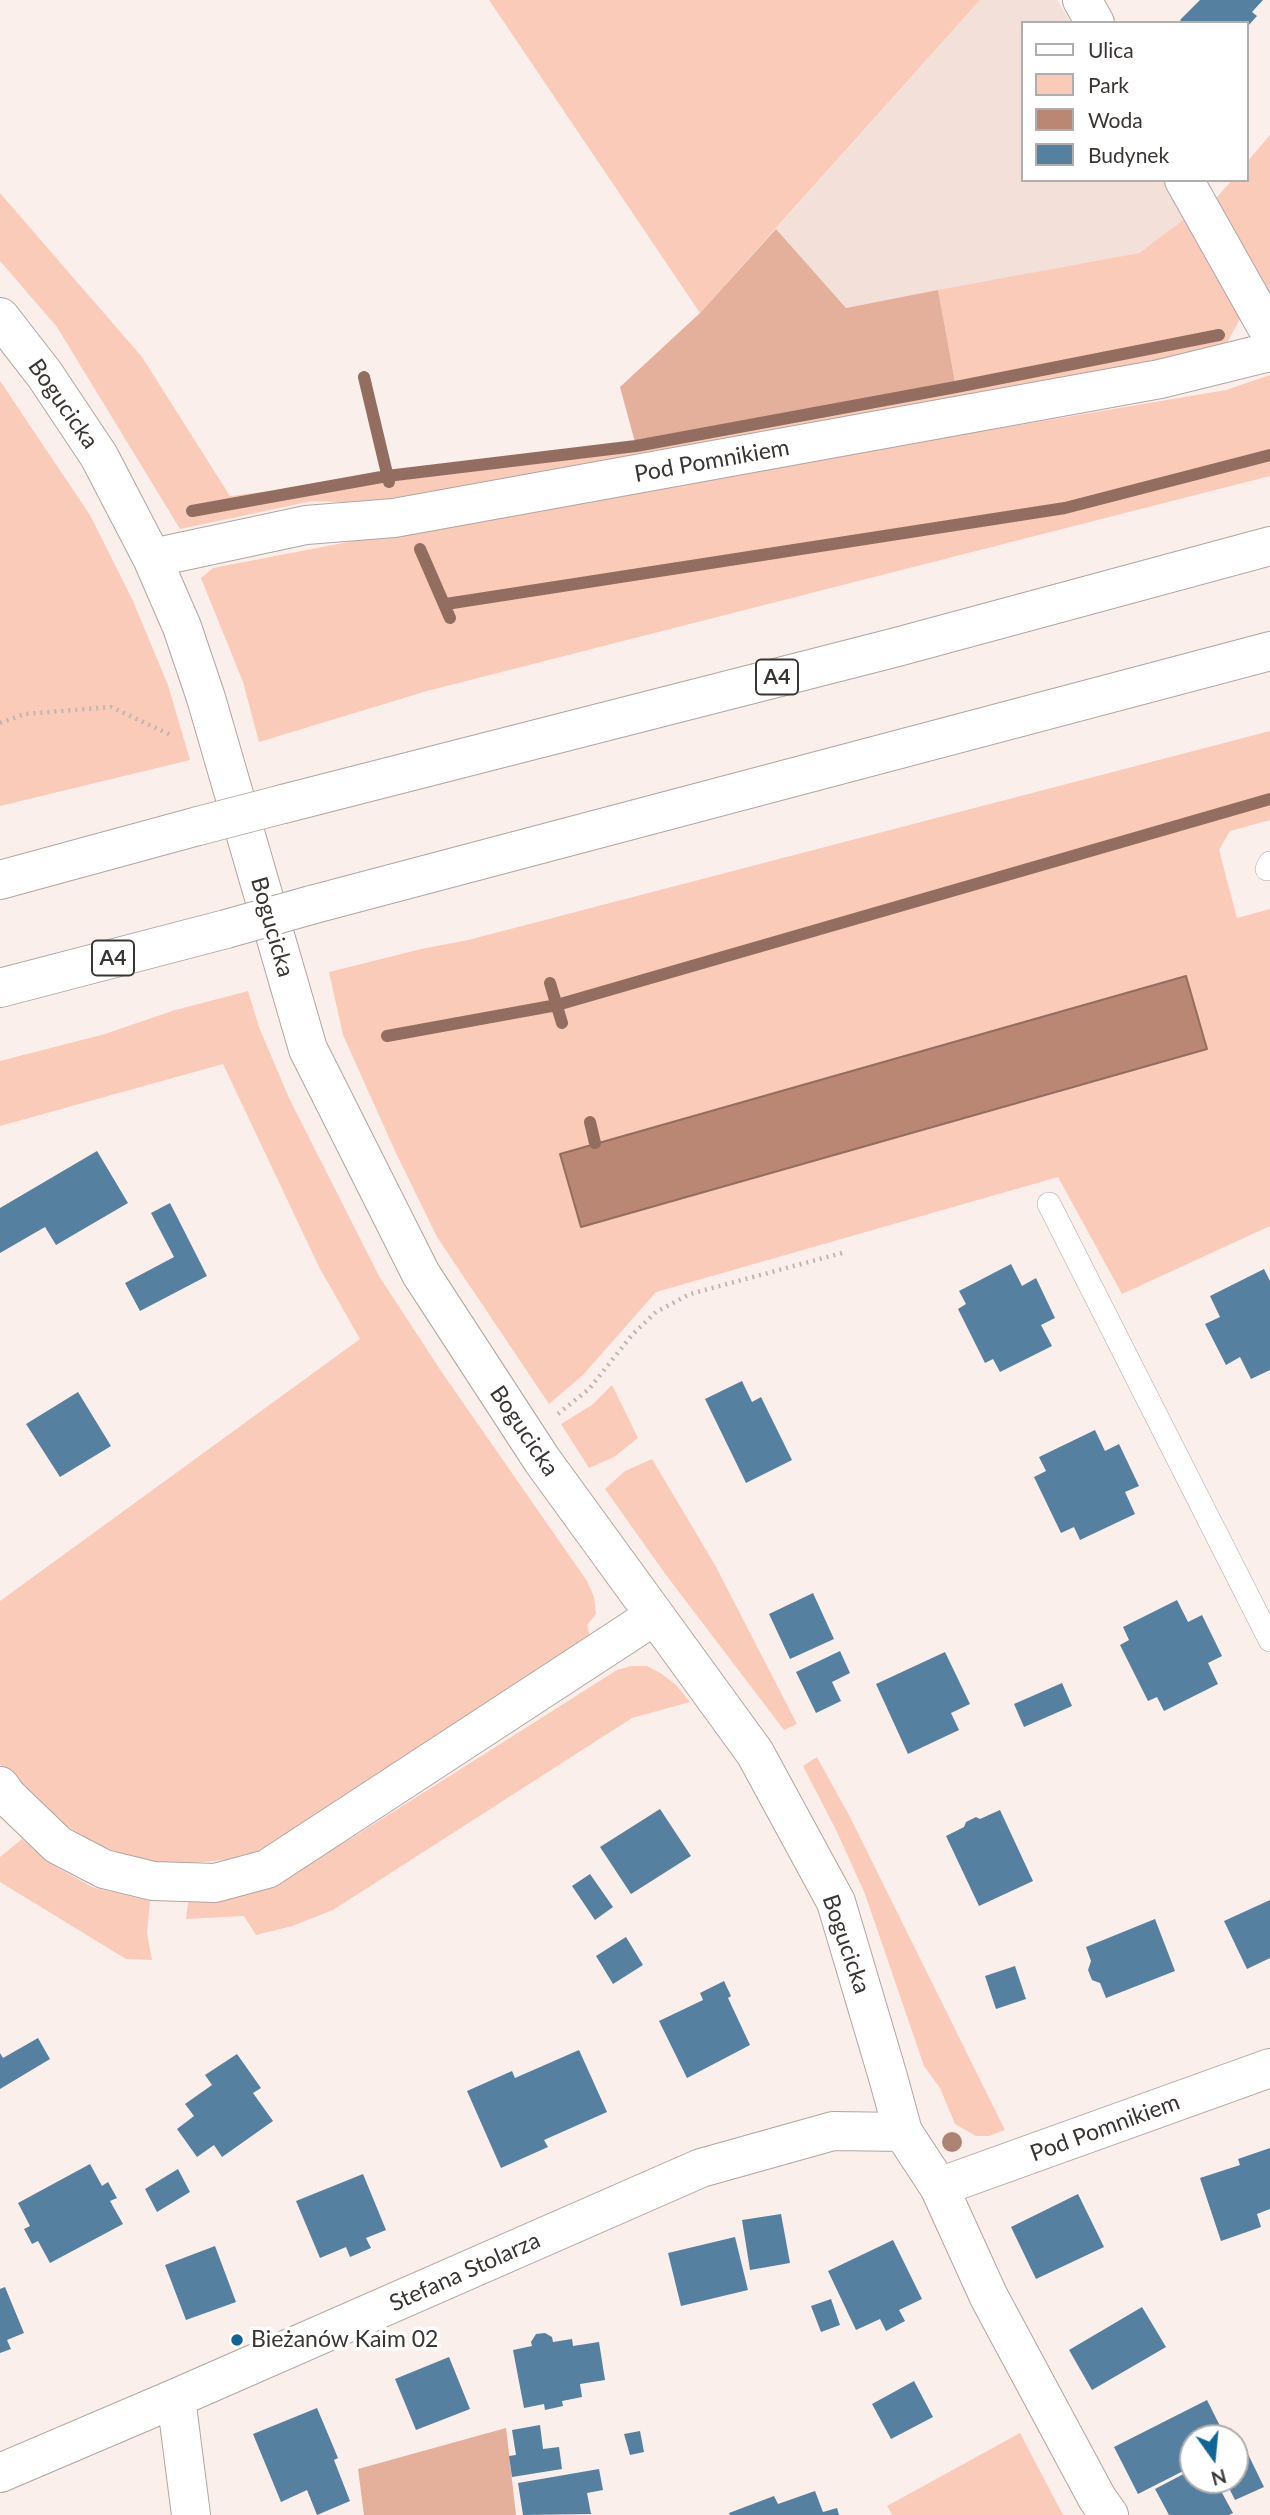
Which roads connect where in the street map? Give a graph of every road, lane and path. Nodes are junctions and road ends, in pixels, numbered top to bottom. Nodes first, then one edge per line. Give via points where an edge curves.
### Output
1 (1082, 0) edge
2 (1094, 21) edge
3 (1185, 182) edge
4 (0, 317) edge
5 (1270, 333) edge
6 (1270, 352) edge
7 (1270, 546) edge
8 (152, 558) junction
9 (1270, 651) edge
10 (0, 723) edge
11 (176, 738) dead end
12 (0, 880) edge
13 (0, 988) edge
14 (1048, 1203) dead end
15 (842, 1253) dead end
16 (527, 1438) junction
17 (654, 1616) junction
18 (1270, 1640) edge
19 (0, 1786) edge
20 (1270, 2068) edge
21 (903, 2132) junction
22 (939, 2187) junction
23 (176, 2399) junction
24 (0, 2473) edge
25 (191, 2515) edge
26 (1109, 2515) edge

1 - 2 main road
3 - 5 main road
4 - 8 main road, Bogucicka via 99,456
6 - 8 main road, Pod Pomnikiem via 1146,382 394,518 306,525
7 - 12 main road, A4, bridge
8 - 16 main road, Bogucicka via 206,698 308,1049 421,1274
9 - 13 main road, A4, bridge
10 - 11 path via 25,714 111,708
14 - 18 lane
15 - 16 path via 690,1294 656,1312 589,1389
16 - 17 main road, Bogucicka
17 - 19 main road via 267,1869 215,1883 153,1881 104,1869 58,1845
17 - 21 main road, Bogucicka via 755,1752 835,1902
20 - 22 main road, Pod Pomnikiem
21 - 22 main road, Bogucicka
21 - 23 main road, Stefana Stolarza via 833,2131 701,2168
22 - 26 main road, Bogucicka via 989,2297
23 - 24 main road, Stefana Stolarza
23 - 25 main road

